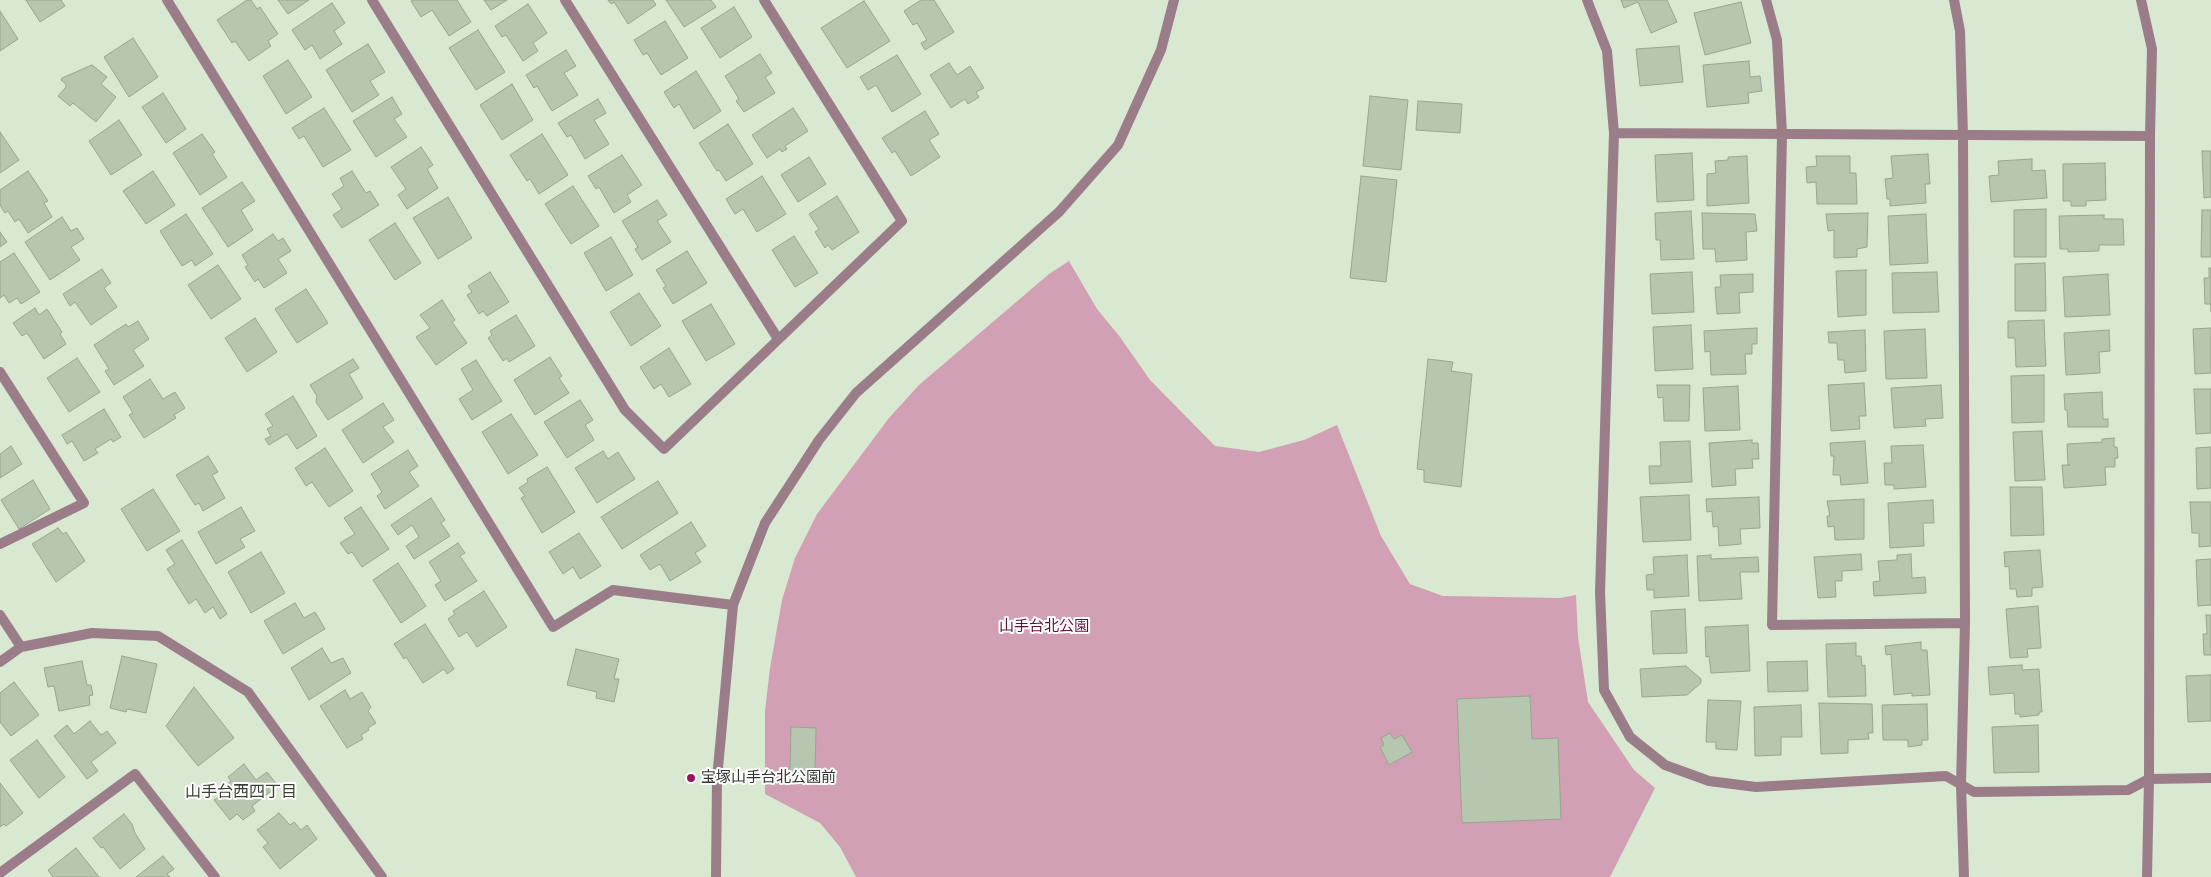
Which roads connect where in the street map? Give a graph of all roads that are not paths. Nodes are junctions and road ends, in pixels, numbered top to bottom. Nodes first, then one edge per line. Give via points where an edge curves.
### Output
1 (167, 0) edge
2 (372, 0) edge
3 (565, 0) edge
4 (764, 0) edge
5 (1174, 0) edge
6 (1587, 0) edge
7 (1766, 0) edge
8 (1954, 0) edge
9 (2141, 0) edge
10 (1614, 133) junction
11 (1782, 134) junction
12 (1963, 136) junction
13 (2150, 136) junction
14 (778, 339) junction
15 (0, 372) edge
16 (0, 544) edge
17 (733, 606) junction
18 (0, 615) edge
19 (1965, 623) junction
20 (21, 647) junction
21 (0, 662) edge
22 (2211, 778) edge
23 (2149, 779) junction
24 (1961, 785) junction
25 (0, 873) edge
26 (215, 877) edge
27 (382, 877) edge
28 (716, 877) edge
29 (1964, 877) edge
30 (2147, 877) edge

1 - 17 street via 553,627 613,590
2 - 14 street via 625,410 664,449
3 - 14 street
4 - 14 street via 902,221
5 - 17 street via 1162,50 1118,145 1059,212 856,393 819,440 765,523
6 - 10 street via 1607,51
7 - 11 street via 1777,40
8 - 12 street via 1960,31
9 - 13 street via 2152,49
10 - 11 street
10 - 24 street via 1600,592 1604,690 1630,737 1666,765 1709,781 1756,787 1946,776
11 - 12 street
11 - 19 street via 1772,625
12 - 13 street
12 - 19 street
13 - 23 street
15 - 16 street via 84,503
17 - 28 street via 717,779
18 - 20 street
19 - 24 street
20 - 21 street
20 - 27 street via 92,633 158,636 248,692
22 - 23 street
23 - 24 street via 2128,790 1974,792
23 - 30 street
24 - 29 street
25 - 26 street via 135,774

